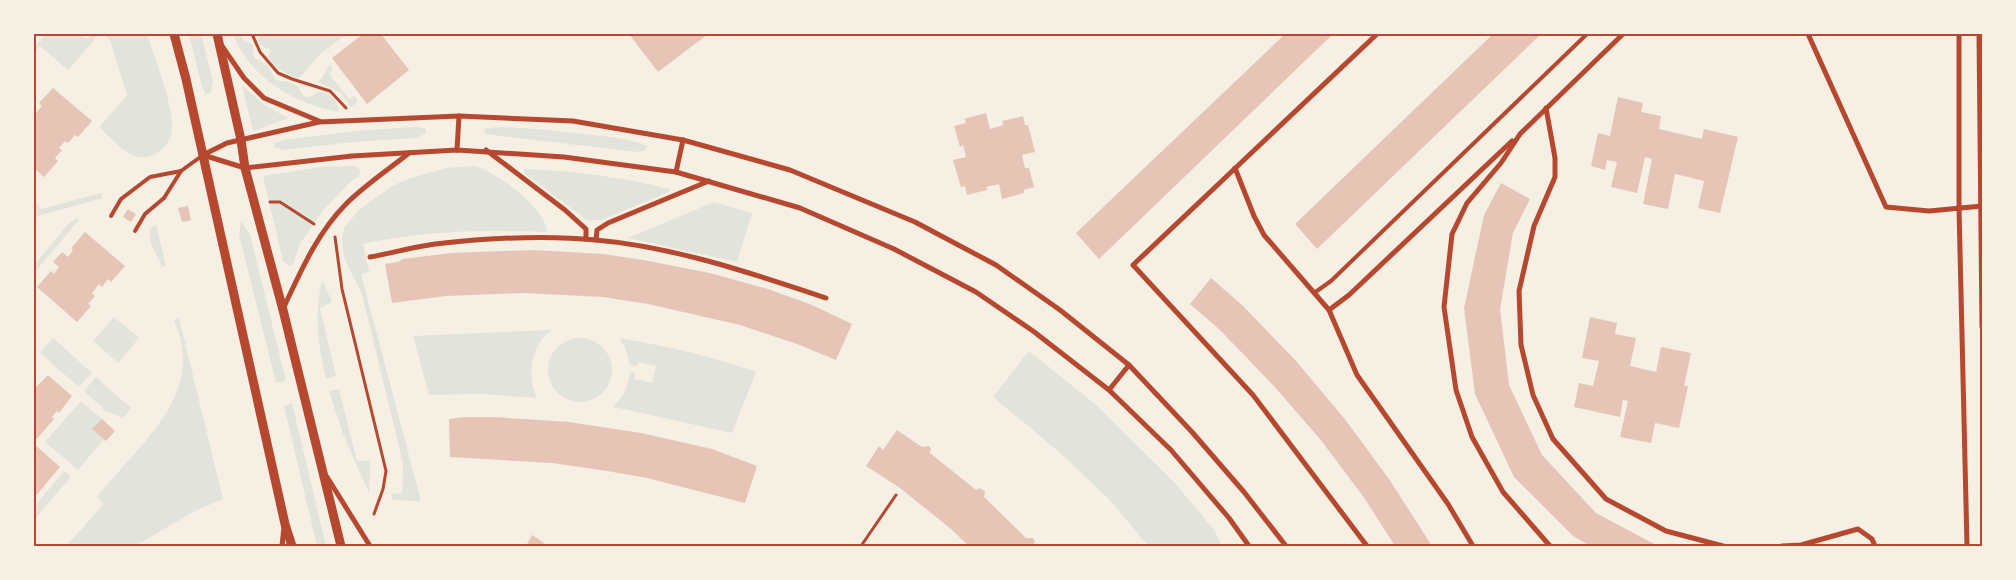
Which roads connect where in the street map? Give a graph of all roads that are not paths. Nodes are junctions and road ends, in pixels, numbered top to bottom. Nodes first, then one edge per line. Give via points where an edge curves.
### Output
1 (174, 34) edge
2 (217, 34) edge
3 (1377, 34) edge
4 (1587, 34) edge
5 (1624, 34) edge
6 (1808, 34) edge
7 (1959, 34) edge
8 (1979, 34) edge
9 (1546, 108) junction
10 (460, 116) junction
11 (319, 122) junction
12 (1520, 134) junction
13 (241, 140) junction
14 (683, 140) junction
15 (457, 150) junction
16 (486, 150) junction
17 (410, 153) junction
18 (203, 155) junction
19 (245, 168) junction
20 (1235, 168) junction
21 (181, 171) junction
22 (676, 172) junction
23 (709, 181) junction
24 (1981, 206) edge
25 (1959, 208) junction
26 (111, 216) dead end
27 (135, 231) dead end
28 (586, 239) junction
29 (596, 240) junction
30 (370, 257) dead end
31 (1314, 293) junction
32 (826, 298) dead end
33 (283, 310) junction
34 (1329, 310) junction
35 (1982, 327) edge
36 (1129, 366) junction
37 (1109, 390) junction
38 (323, 470) junction
39 (285, 524) junction
40 (282, 546) edge
41 (292, 546) edge
42 (341, 546) edge
43 (370, 546) edge
44 (1249, 546) edge
45 (1286, 546) edge
46 (1367, 546) edge
47 (1473, 546) edge
48 (1550, 546) edge
49 (1722, 546) edge
50 (1782, 546) edge
51 (1875, 546) edge
52 (1967, 546) edge

1 - 18 street
2 - 11 street via 244,78 264,98
2 - 13 street
3 - 20 street
4 - 31 lane via 1331,281
5 - 9 street
6 - 25 street via 1886,207 1929,211
7 - 25 street
8 - 24 street
9 - 12 street
9 - 49 street via 1555,177 1534,226 1519,290 1521,345 1533,395 1553,439 1606,499 1666,531
10 - 11 street
10 - 14 street via 573,121
10 - 15 street
11 - 13 street
12 - 34 street via 1349,295
12 - 48 street via 1501,163 1467,203 1452,234 1444,307 1456,390 1472,438 1503,492
13 - 18 street
13 - 19 street
14 - 22 street
14 - 36 street via 790,170 915,222 996,265 1060,310
15 - 16 street
15 - 17 street
16 - 22 street
16 - 28 street via 566,210 586,229
17 - 19 street
17 - 33 street via 365,187 328,226 303,266
18 - 19 street
18 - 21 lane
18 - 39 street
19 - 33 street
20 - 31 street via 1264,235
20 - 46 street via 1133,265 1253,395
21 - 26 lane via 150,177 121,199
21 - 27 lane via 164,198 145,214
22 - 23 street
23 - 29 street via 608,223 597,230
23 - 37 street via 800,208 902,253 976,292
24 - 25 street
24 - 35 street
25 - 52 street
28 - 29 street
28 - 30 street via 530,238 443,243
29 - 32 street via 728,265
31 - 34 street
33 - 38 street
34 - 47 street via 1357,375 1448,504
36 - 37 street
36 - 45 street via 1232,477
37 - 44 street via 1189,469
38 - 42 street
38 - 43 street
39 - 40 street
39 - 41 street
50 - 51 street via 1801,545 1858,529 1872,539

